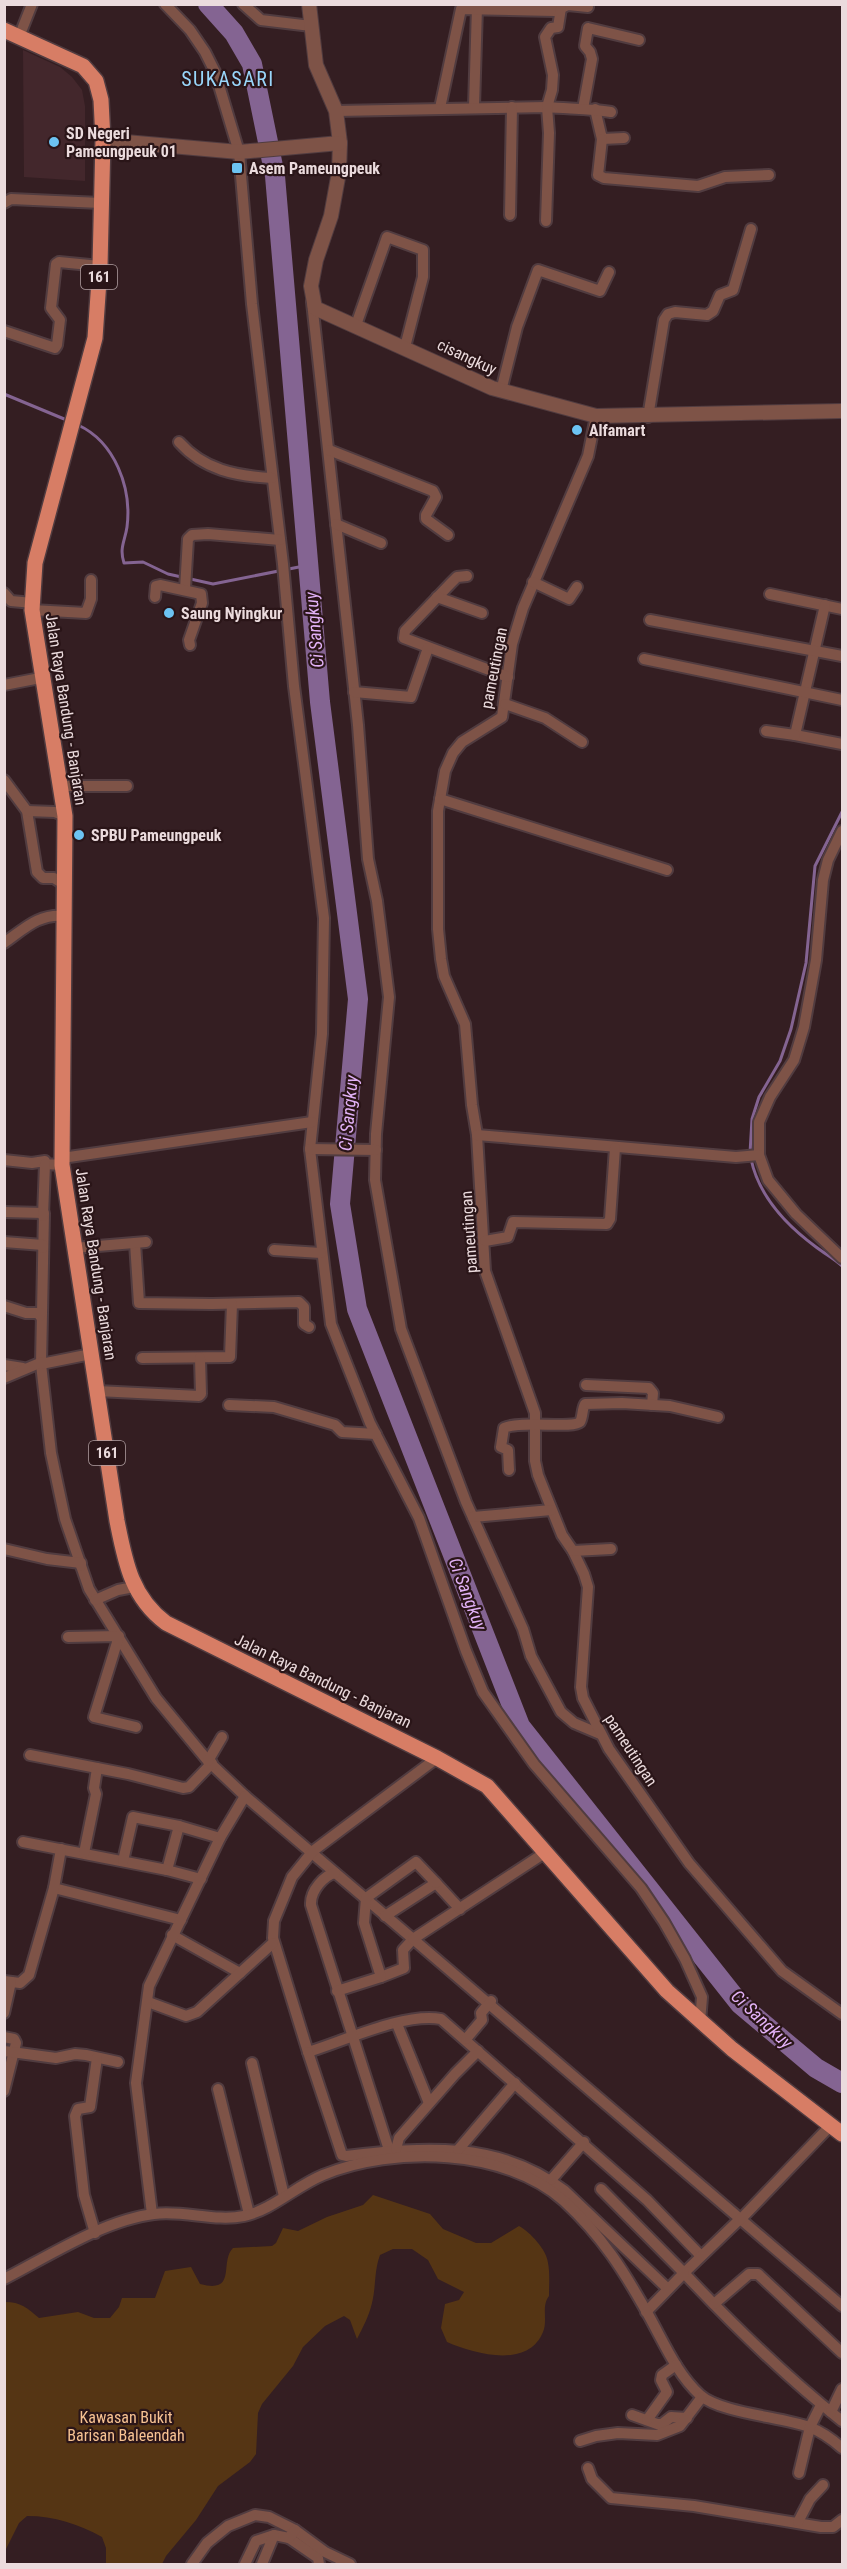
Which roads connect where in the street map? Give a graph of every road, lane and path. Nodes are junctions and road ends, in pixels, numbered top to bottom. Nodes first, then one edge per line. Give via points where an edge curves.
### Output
1 (32, 4) edge
2 (165, 4) edge
3 (243, 4) edge
4 (309, 4) edge
5 (589, 6) edge
6 (477, 7) junction
7 (561, 8) junction
8 (311, 26) junction
9 (588, 28) junction
10 (4, 30) edge
11 (19, 37) junction
12 (639, 40) dead end
13 (474, 107) junction
14 (512, 107) junction
15 (547, 107) junction
16 (440, 108) junction
17 (583, 109) junction
18 (595, 109) junction
19 (336, 111) junction
20 (611, 112) dead end
21 (624, 138) dead end
22 (602, 139) junction
23 (103, 140) junction
24 (340, 143) junction
25 (245, 152) junction
26 (770, 175) dead end
27 (4, 203) edge
28 (101, 203) junction
29 (510, 215) dead end
30 (546, 221) dead end
31 (751, 229) dead end
32 (100, 266) junction
33 (609, 272) dead end
34 (312, 302) junction
35 (356, 325) junction
36 (4, 331) edge
37 (405, 347) junction
38 (501, 391) junction
39 (843, 411) edge
40 (596, 416) junction
41 (648, 417) junction
42 (179, 442) dead end
43 (328, 450) junction
44 (272, 478) junction
45 (336, 524) junction
46 (448, 534) dead end
47 (279, 540) junction
48 (381, 543) dead end
49 (467, 576) dead end
50 (91, 580) dead end
51 (533, 582) junction
52 (185, 587) junction
53 (577, 587) dead end
54 (4, 593) edge
55 (770, 594) dead end
56 (155, 597) dead end
57 (437, 597) junction
58 (825, 605) junction
59 (32, 606) junction
60 (843, 609) edge
61 (482, 613) dead end
62 (650, 620) dead end
63 (190, 645) dead end
64 (428, 648) junction
65 (815, 651) junction
66 (843, 656) edge
67 (644, 659) dead end
68 (508, 677) junction
69 (43, 681) junction
70 (4, 685) edge
71 (354, 692) junction
72 (805, 693) junction
73 (843, 700) edge
74 (505, 704) junction
75 (766, 731) dead end
76 (795, 735) junction
77 (582, 742) dead end
78 (843, 744) edge
79 (4, 780) edge
80 (62, 786) junction
81 (128, 786) dead end
82 (440, 799) junction
83 (27, 811) junction
84 (65, 816) junction
85 (843, 831) edge
86 (667, 870) dead end
87 (65, 885) junction
88 (65, 916) junction
89 (4, 943) edge
90 (312, 1122) junction
91 (477, 1135) junction
92 (615, 1148) junction
93 (313, 1149) junction
94 (373, 1150) junction
95 (754, 1156) junction
96 (4, 1160) edge
97 (62, 1162) junction
98 (45, 1164) junction
99 (4, 1212) edge
100 (44, 1216) junction
101 (485, 1241) junction
102 (4, 1242) edge
103 (43, 1248) junction
104 (74, 1248) junction
105 (274, 1250) dead end
106 (321, 1252) junction
107 (843, 1258) edge
108 (232, 1304) junction
109 (4, 1306) edge
110 (40, 1316) junction
111 (309, 1327) dead end
112 (91, 1354) junction
113 (142, 1358) dead end
114 (200, 1358) junction
115 (41, 1364) junction
116 (4, 1365) edge
117 (23, 1368) junction
118 (4, 1378) edge
119 (586, 1385) dead end
120 (97, 1391) junction
121 (229, 1405) dead end
122 (652, 1405) junction
123 (718, 1417) dead end
124 (536, 1423) junction
125 (375, 1434) junction
126 (509, 1470) dead end
127 (551, 1510) junction
128 (473, 1517) junction
129 (4, 1549) edge
130 (610, 1549) dead end
131 (573, 1551) junction
132 (81, 1566) junction
133 (134, 1587) junction
134 (95, 1600) junction
135 (68, 1636) dead end
136 (117, 1637) junction
137 (136, 1727) dead end
138 (600, 1734) junction
139 (222, 1737) dead end
140 (30, 1755) dead end
141 (436, 1758) junction
142 (210, 1763) junction
143 (97, 1768) junction
144 (245, 1796) junction
145 (179, 1826) junction
146 (220, 1838) junction
147 (23, 1842) dead end
148 (61, 1849) junction
149 (312, 1852) junction
150 (546, 1852) junction
151 (84, 1853) junction
152 (123, 1862) junction
153 (167, 1870) junction
154 (335, 1873) junction
155 (201, 1879) junction
156 (436, 1882) junction
157 (54, 1888) junction
158 (366, 1898) junction
159 (460, 1909) junction
160 (385, 1916) junction
161 (181, 1920) junction
162 (172, 1935) junction
163 (412, 1939) junction
164 (273, 1943) junction
165 (240, 1973) junction
166 (381, 1977) junction
167 (8, 1982) edge
168 (337, 1991) junction
169 (147, 2002) junction
170 (490, 2004) junction
171 (4, 2013) edge
172 (843, 2014) edge
173 (700, 2022) junction
174 (397, 2024) junction
175 (4, 2037) edge
176 (353, 2037) junction
177 (466, 2039) junction
178 (9, 2051) edge
179 (478, 2051) junction
180 (308, 2052) junction
181 (97, 2058) junction
182 (118, 2062) dead end
183 (252, 2063) dead end
184 (515, 2083) junction
185 (218, 2089) dead end
186 (4, 2091) edge
187 (429, 2103) junction
188 (837, 2130) edge
189 (584, 2142) junction
190 (393, 2150) junction
191 (458, 2150) junction
192 (551, 2180) junction
193 (601, 2188) dead end
194 (284, 2196) junction
195 (152, 2214) junction
196 (249, 2214) junction
197 (740, 2220) junction
198 (95, 2233) junction
199 (701, 2256) junction
200 (684, 2273) junction
201 (4, 2278) edge
202 (667, 2289) junction
203 (714, 2304) junction
204 (843, 2306) edge
205 (646, 2312) junction
206 (843, 2353) edge
207 (676, 2365) junction
208 (843, 2389) edge
209 (702, 2397) junction
210 (821, 2405) junction
211 (831, 2412) junction
212 (632, 2415) dead end
213 (687, 2418) junction
214 (647, 2420) junction
215 (843, 2421) edge
216 (810, 2427) junction
217 (580, 2440) dead end
218 (843, 2448) edge
219 (588, 2468) dead end
220 (799, 2472) dead end
221 (823, 2485) dead end
222 (843, 2520) edge
223 (798, 2522) junction
224 (292, 2534) junction
225 (274, 2535) junction
226 (192, 2565) edge
227 (245, 2565) edge
228 (262, 2565) edge
229 (319, 2565) edge
230 (350, 2565) edge

1 - 11 street
2 - 25 street via 190,30 210,62
3 - 8 street via 261,21
4 - 8 street
5 - 7 street
5 - 9 street
6 - 7 street via 555,12
6 - 13 street
6 - 16 street via 461,9 458,15
7 - 15 street via 558,27 551,28 545,37 553,75
8 - 19 street via 316,65
9 - 12 street
9 - 17 street via 585,46 592,59
10 - 11 main road, Jalan Raya Bandung - Banjaran / 161
11 - 23 main road, Jalan Raya Bandung - Banjaran / 161 via 77,61 96,81
13 - 14 street
13 - 16 street
14 - 15 street
14 - 29 street
15 - 17 street
15 - 30 street
16 - 19 street
17 - 18 street
18 - 20 street
18 - 22 street
19 - 24 street
21 - 22 street
22 - 26 street via 598,175 604,178 698,186 725,177
23 - 25 street
23 - 28 main road, Jalan Raya Bandung - Banjaran / 161
24 - 25 street
24 - 34 street via 331,216 310,286
25 - 44 street via 252,304
27 - 28 street via 11,199
28 - 32 main road, Jalan Raya Bandung - Banjaran / 161
31 - 41 street via 734,290 720,295 707,315 675,312 664,320
32 - 36 street via 56,264 51,308 60,320 55,348
32 - 59 main road, Jalan Raya Bandung - Banjaran / 161 via 95,338 35,562
33 - 38 street via 600,291 538,270 517,327
34 - 35 street, cisangkuy via 319,310
34 - 43 street
35 - 37 street, cisangkuy
35 - 37 street via 387,237 423,250 423,277
37 - 38 street, cisangkuy
38 - 40 street, cisangkuy
39 - 41 street, cisangkuy
40 - 41 street, cisangkuy
40 - 51 street, pameutingan via 588,456
42 - 44 street via 197,458 222,471
43 - 45 street
43 - 46 street via 434,491 436,497 426,519
44 - 47 street
45 - 48 street
45 - 71 street
47 - 52 street via 192,535 188,539
47 - 90 street via 326,937 322,1034
49 - 57 street via 457,578
50 - 59 street via 86,614
51 - 53 street via 569,599
51 - 68 street, pameutingan via 512,644
52 - 56 street via 157,585
52 - 63 street via 201,594 202,603
54 - 59 street via 11,601
55 - 58 street
57 - 61 street
57 - 64 street via 403,635
58 - 60 street
58 - 65 street
59 - 69 main road, Jalan Raya Bandung - Banjaran / 161
62 - 65 street
64 - 68 street
64 - 71 street via 411,697
65 - 66 street
65 - 72 street
67 - 72 street
68 - 74 street, pameutingan
69 - 70 street
69 - 80 main road, Jalan Raya Bandung - Banjaran / 161
71 - 94 street via 368,859 378,901 389,997
72 - 73 street
72 - 76 street
74 - 77 street via 545,718
74 - 82 street, pameutingan via 502,717 462,742 453,753
75 - 76 street
76 - 78 street
79 - 83 street
80 - 81 street
80 - 84 main road, Jalan Raya Bandung - Banjaran / 161
82 - 86 street
82 - 91 street, pameutingan via 436,862 441,959 444,976 465,1024
83 - 84 street
83 - 87 street via 37,872
84 - 87 main road, Jalan Raya Bandung - Banjaran / 161
85 - 95 street via 828,860 824,880 804,1028 794,1060 762,1112
87 - 88 main road, Jalan Raya Bandung - Banjaran / 161
88 - 89 street via 38,919
88 - 97 main road, Jalan Raya Bandung - Banjaran / 161
90 - 93 street
90 - 97 street
91 - 92 street
91 - 101 street, pameutingan
92 - 95 street
92 - 101 street via 607,1224 513,1222 508,1237
93 - 94 street
93 - 106 street
94 - 128 street via 401,1329
95 - 107 street via 768,1180 807,1226
96 - 98 street
97 - 98 street
97 - 104 main road, Jalan Raya Bandung - Banjaran / 161
98 - 100 street
99 - 100 street
100 - 103 street
101 - 124 street, pameutingan via 485,1271
102 - 103 street
103 - 110 street
104 - 108 street via 141,1243 139,1303
104 - 112 main road, Jalan Raya Bandung - Banjaran / 161
105 - 106 street
106 - 125 street via 331,1324
108 - 111 street via 302,1303 304,1324
108 - 114 street via 230,1357
109 - 110 street via 41,1313
110 - 115 street
112 - 115 street
112 - 120 main road, Jalan Raya Bandung - Banjaran / 161
113 - 114 street
114 - 120 street via 199,1396
115 - 117 street
115 - 132 street via 58,1492
116 - 117 street
117 - 118 street
119 - 122 street via 649,1388 653,1393
120 - 133 main road, Jalan Raya Bandung - Banjaran / 161 via 117,1521
121 - 125 street via 274,1407 335,1425 342,1432
122 - 123 street
122 - 124 street via 588,1403 577,1423
124 - 126 street via 504,1428 501,1447 508,1450
124 - 127 street, pameutingan via 535,1461
125 - 173 street via 419,1518 483,1692 534,1764 641,1888 699,1989
127 - 128 street
127 - 131 street, pameutingan
128 - 138 street via 523,1629 531,1656 561,1713
129 - 132 street
130 - 131 street
131 - 138 street, pameutingan via 588,1587 581,1687
132 - 134 street
133 - 134 street
133 - 141 main road, Jalan Raya Bandung - Banjaran / 161 via 148,1608 166,1623
134 - 136 street
135 - 136 street
136 - 137 street via 94,1717
136 - 142 street via 156,1698
138 - 172 street, pameutingan via 688,1863 782,1971
139 - 142 street
140 - 143 street
141 - 149 street
141 - 150 main road, Jalan Raya Bandung - Banjaran / 161 via 487,1786
142 - 143 street via 186,1788
142 - 144 street
143 - 151 street
144 - 146 street
144 - 149 street
145 - 146 street
145 - 152 street via 134,1817
145 - 153 street
146 - 155 street
147 - 148 street
148 - 151 street
148 - 157 street
149 - 154 street
149 - 164 street via 286,1889 274,1921
150 - 159 street
150 - 173 main road, Jalan Raya Bandung - Banjaran / 161 via 649,1971
151 - 152 street
152 - 153 street
153 - 155 street
154 - 158 street
154 - 168 street via 314,1888 310,1898
155 - 161 street
156 - 158 street via 416,1862
156 - 159 street
156 - 160 street
157 - 161 street
157 - 167 street via 29,1975 23,1982
158 - 160 street
158 - 166 street via 364,1923
159 - 163 street
160 - 163 street
161 - 162 street
162 - 165 street
162 - 169 street via 154,1973
163 - 166 street via 403,1950 404,1968
163 - 170 street
164 - 165 street
164 - 180 street
165 - 169 street via 192,2015
166 - 168 street
167 - 171 street
168 - 176 street
169 - 195 street via 136,2083
170 - 177 street via 491,2001
170 - 197 street
173 - 188 main road, Jalan Raya Bandung - Banjaran / 161
174 - 176 street
174 - 177 street via 429,2017 441,2019
174 - 187 street
175 - 178 street via 16,2040
176 - 180 street
176 - 190 street
177 - 179 street
178 - 181 street via 56,2058
178 - 186 street
179 - 184 street
179 - 187 street
180 - 190 street via 342,2155
181 - 182 street
181 - 198 street via 90,2107 78,2109 75,2116 84,2195
183 - 194 street
184 - 189 street
184 - 191 street
185 - 196 street
187 - 190 street
188 - 197 street
189 - 192 street
189 - 199 street
190 - 191 street
191 - 192 street via 506,2159
192 - 202 street
193 - 200 street
194 - 196 street
194 - 205 street via 339,2170 399,2158 452,2157 508,2168 537,2180 588,2226 610,2250
195 - 196 street
195 - 198 street
197 - 199 street
197 - 204 street
198 - 201 street
199 - 200 street
200 - 202 street
200 - 203 street
202 - 205 street
203 - 206 street via 749,2274 758,2274
203 - 210 street
205 - 207 street
207 - 209 street
207 - 214 street via 662,2375 667,2392
208 - 211 street
209 - 213 street
209 - 216 street
210 - 211 street
210 - 216 street
211 - 215 street
212 - 214 street
213 - 214 street via 671,2417 662,2424
213 - 217 street via 680,2426 657,2434 618,2433
216 - 218 street
216 - 220 street
219 - 223 street via 592,2479 611,2498
221 - 223 street
222 - 223 street via 831,2527
224 - 225 street
224 - 226 street via 269,2517 255,2515 228,2526 207,2543
224 - 229 street via 318,2558
224 - 230 street
225 - 227 street via 256,2541
225 - 228 street

